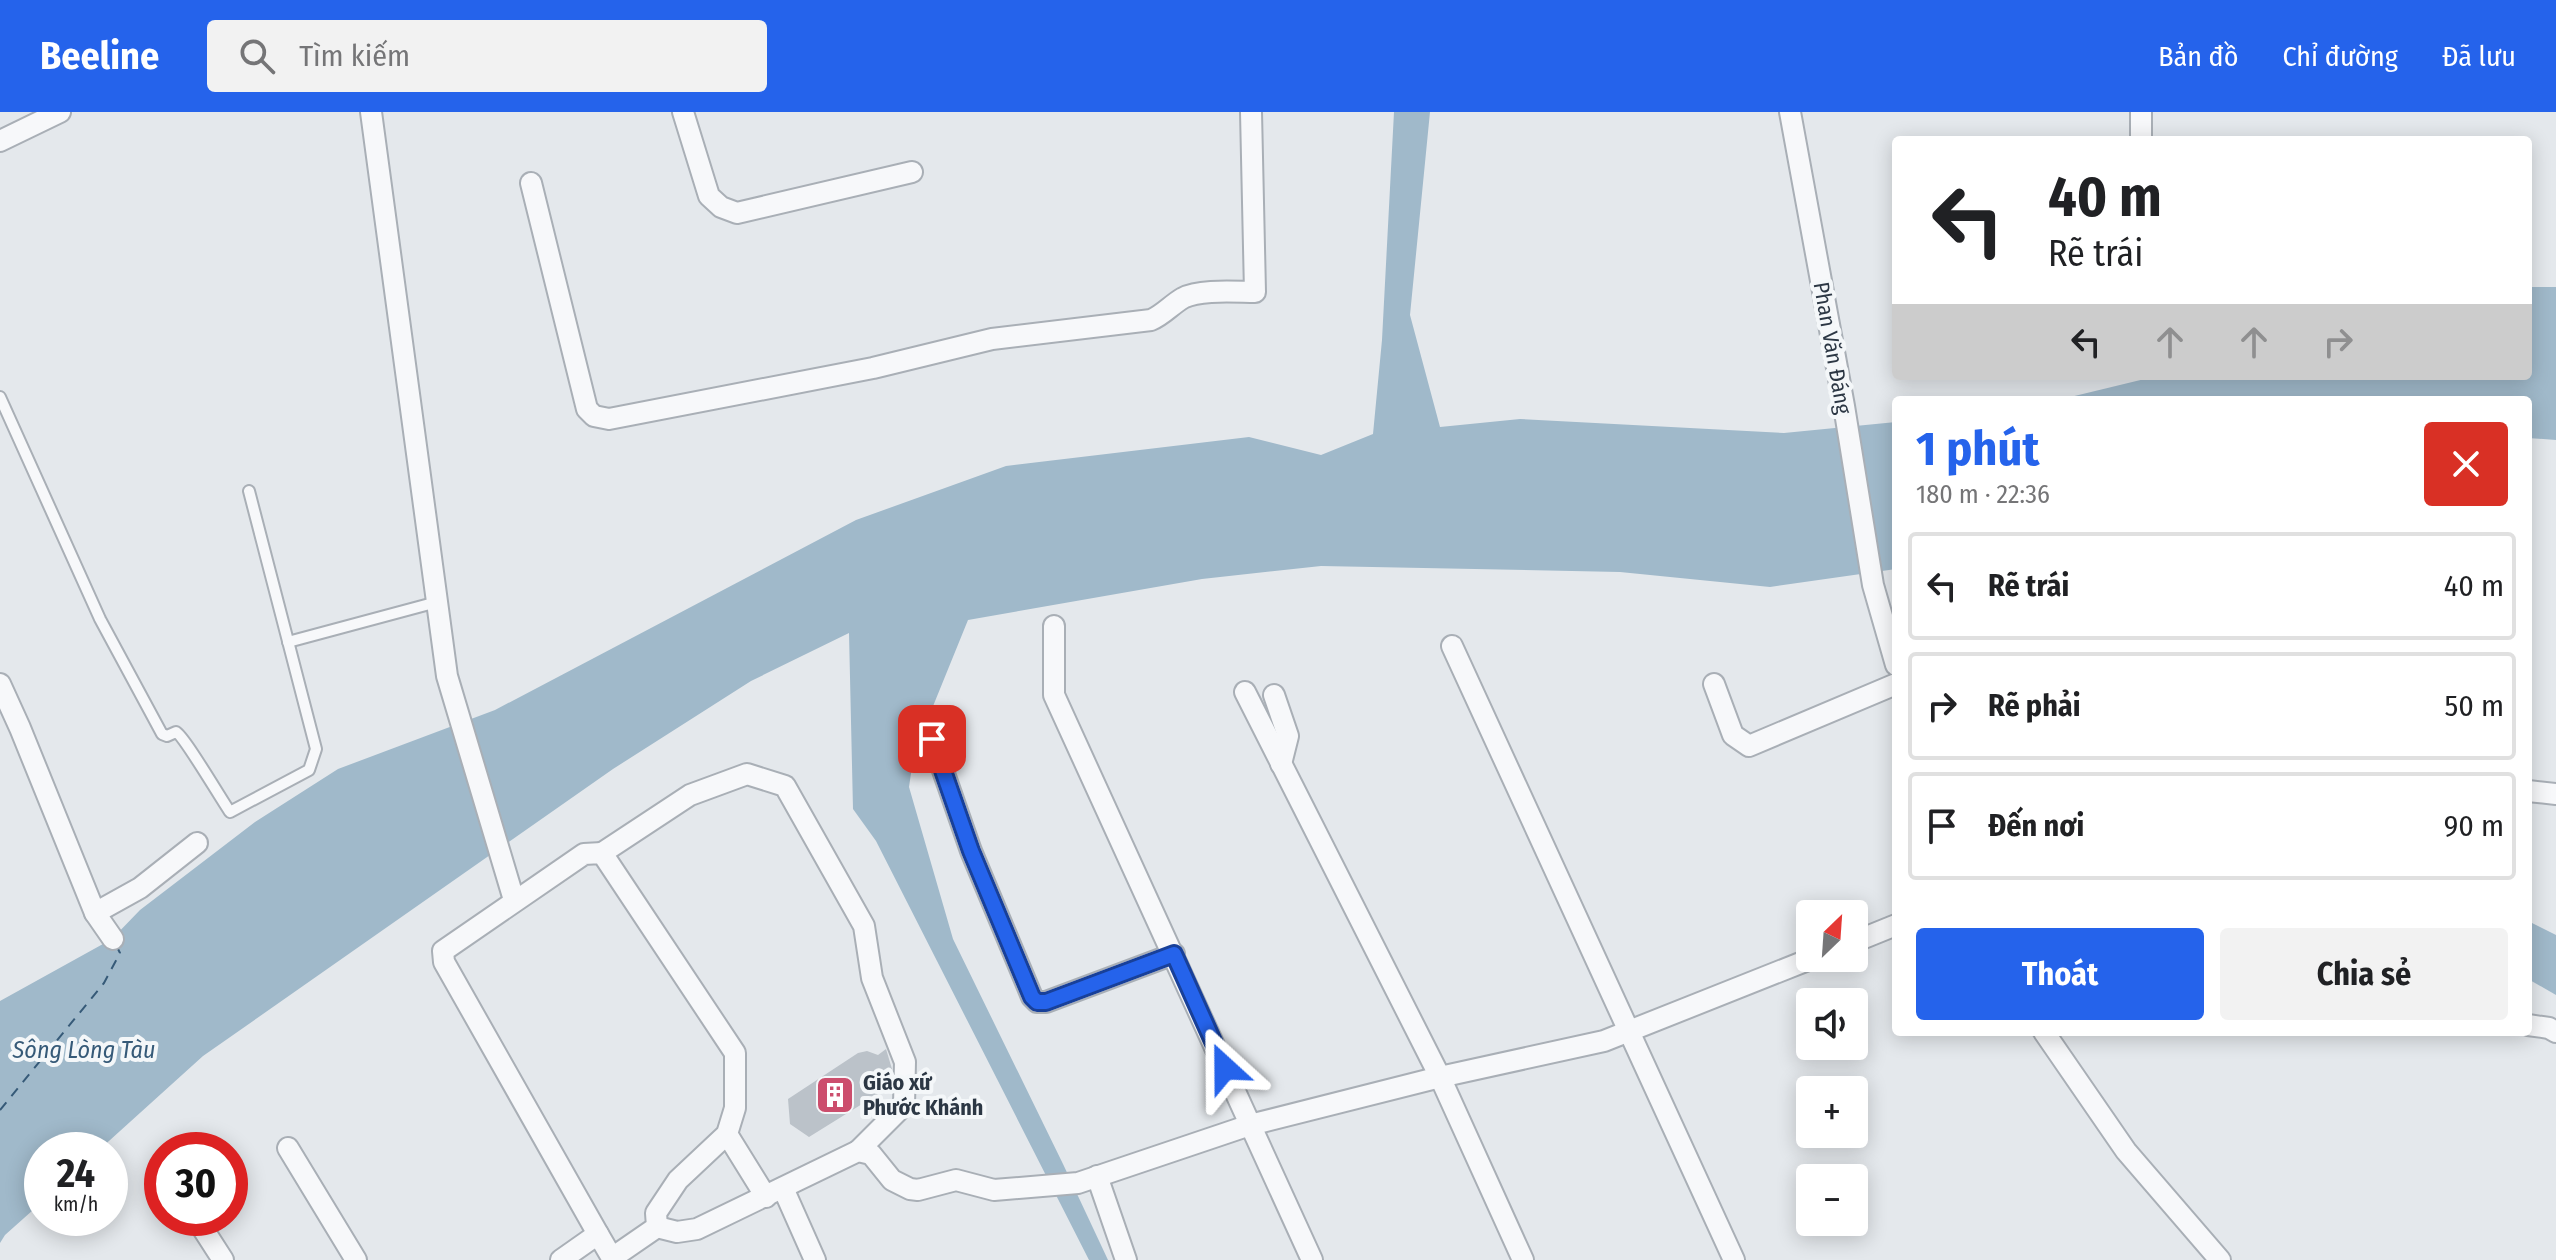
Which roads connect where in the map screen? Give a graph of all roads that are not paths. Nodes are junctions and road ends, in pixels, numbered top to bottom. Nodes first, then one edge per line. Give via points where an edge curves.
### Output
1 (60, 112) edge
2 (371, 112) edge
3 (683, 112) edge
4 (1251, 112) edge
5 (1790, 112) edge
6 (2141, 112) edge
7 (2141, 136) edge
8 (0, 141) edge
9 (912, 172) dead end
10 (531, 183) dead end
11 (0, 397) edge
12 (249, 491) dead end
13 (437, 602) junction
14 (1054, 626) dead end
15 (288, 642) junction
16 (1452, 646) dead end
17 (1892, 651) edge
18 (0, 684) edge
19 (1714, 684) dead end
20 (1892, 686) edge
21 (1245, 692) dead end
22 (1274, 695) dead end
23 (20, 728) junction
24 (0, 735) edge
25 (932, 739) dead end
26 (1281, 764) junction
27 (2532, 791) edge
28 (2556, 794) edge
29 (197, 843) dead end
30 (602, 853) junction
31 (514, 900) junction
32 (95, 913) junction
33 (1892, 927) edge
34 (1868, 936) edge
35 (113, 939) dead end
36 (1174, 954) junction
37 (1796, 965) edge
38 (2532, 1026) edge
39 (1629, 1032) junction
40 (2556, 1032) edge
41 (2047, 1036) edge
42 (1440, 1077) junction
43 (1250, 1125) junction
44 (727, 1134) junction
45 (288, 1148) dead end
46 (858, 1151) junction
47 (1088, 1180) junction
48 (774, 1192) junction
49 (657, 1227) junction
50 (598, 1234) junction
51 (208, 1236) edge
52 (612, 1259) edge
53 (223, 1260) edge
54 (356, 1260) edge
55 (561, 1260) edge
56 (815, 1260) edge
57 (1126, 1260) edge
58 (1312, 1260) edge
59 (1523, 1260) edge
60 (1734, 1260) edge
61 (2220, 1260) edge

1 - 8 street
2 - 13 street
3 - 9 street via 709,196 737,213
4 - 10 street via 1255,292 1198,294 1151,320 992,339 873,368 609,419 587,409
5 - 17 street, Phan Văn Đáng via 1873,585
6 - 7 street
11 - 15 lane via 100,619 162,734 179,732 230,812 309,770 316,749
12 - 15 lane
13 - 15 lane
13 - 31 street via 447,676
14 - 36 street via 1054,695
16 - 39 street
18 - 23 street
19 - 20 street via 1733,735 1749,746
21 - 26 street
22 - 26 street via 1288,736
23 - 24 street
23 - 32 street
25 - 36 street via 971,851 1037,1002
26 - 42 street
27 - 28 street
29 - 32 street via 140,888
30 - 31 street via 584,854
30 - 44 street via 735,1053 735,1108
30 - 46 street via 690,795 747,774 785,786 864,926 872,978 905,1062 904,1105
31 - 50 street via 443,951 444,962
32 - 35 street
33 - 34 street
36 - 43 street
37 - 39 street
38 - 40 street
39 - 42 street
39 - 60 street
41 - 61 street via 2126,1151
42 - 43 street
42 - 59 street
43 - 47 street
43 - 58 street
44 - 48 street
44 - 49 street via 678,1180 656,1213
45 - 54 street
46 - 47 street via 871,1154 892,1180 910,1189 956,1180 994,1190
46 - 48 street
47 - 57 street
48 - 49 street via 697,1229
48 - 56 street
49 - 52 street
50 - 52 street
50 - 55 street
51 - 53 street

